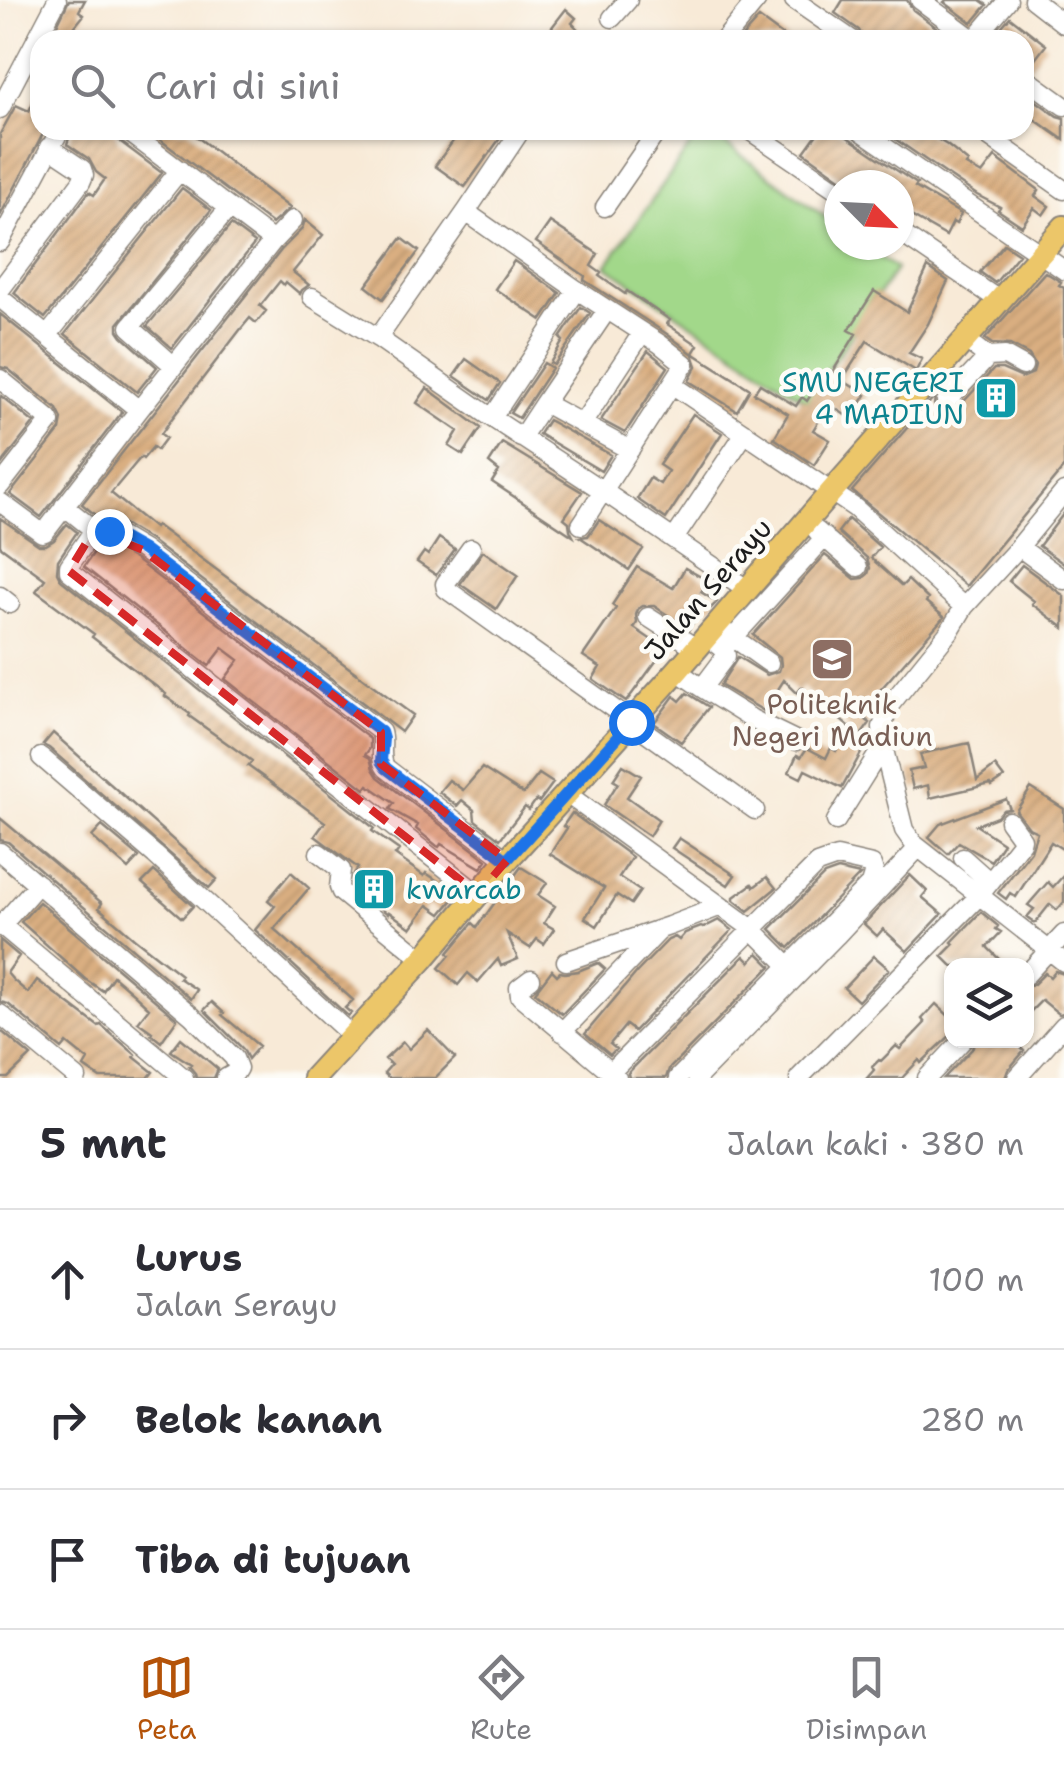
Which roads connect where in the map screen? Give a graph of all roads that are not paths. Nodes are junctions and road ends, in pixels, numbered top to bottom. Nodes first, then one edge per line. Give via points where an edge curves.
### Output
1 (57, 0) edge
2 (628, 0) edge
3 (757, 0) edge
4 (794, 0) edge
5 (920, 0) edge
6 (1008, 0) edge
7 (1032, 0) edge
8 (612, 18) dead end
9 (1064, 24) edge
10 (45, 30) edge
11 (734, 30) edge
12 (838, 30) edge
13 (960, 30) edge
14 (982, 30) edge
15 (30, 64) edge
16 (1034, 84) edge
17 (1064, 106) edge
18 (0, 109) edge
19 (54, 140) edge
20 (140, 140) edge
21 (515, 140) edge
22 (651, 140) edge
23 (763, 140) edge
24 (874, 140) edge
25 (992, 140) edge
26 (49, 147) junction
27 (180, 170) junction
28 (824, 181) edge
29 (1064, 190) edge
30 (606, 207) dead end
31 (229, 208) junction
32 (466, 212) junction
33 (293, 220) dead end
34 (1064, 228) edge
35 (0, 242) edge
36 (274, 242) junction
37 (914, 242) edge
38 (1041, 255) junction
39 (1064, 270) edge
40 (577, 290) junction
41 (0, 294) edge
42 (312, 297) dead end
43 (1000, 300) junction
44 (607, 310) junction
45 (642, 333) junction
46 (48, 336) junction
47 (378, 338) junction
48 (966, 340) junction
49 (988, 357) junction
50 (174, 366) junction
51 (1023, 366) dead end
52 (674, 385) junction
53 (2, 386) edge
54 (946, 402) dead end
55 (544, 403) junction
56 (138, 410) junction
57 (492, 418) junction
58 (582, 424) junction
59 (746, 432) junction
60 (522, 438) junction
61 (630, 450) junction
62 (0, 486) edge
63 (603, 490) junction
64 (832, 491) junction
65 (1064, 492) edge
66 (0, 502) edge
67 (64, 506) junction
68 (581, 524) dead end
69 (94, 530) junction
70 (816, 530) junction
71 (674, 539) junction
72 (1019, 547) junction
73 (472, 548) dead end
74 (858, 567) dead end
75 (1064, 580) edge
76 (748, 590) junction
77 (964, 607) junction
78 (648, 616) dead end
79 (713, 637) junction
80 (769, 662) dead end
81 (677, 671) junction
82 (702, 688) junction
83 (631, 722) junction
84 (797, 742) dead end
85 (883, 746) junction
86 (41, 757) dead end
87 (566, 794) junction
88 (756, 810) dead end
89 (836, 821) dead end
90 (1009, 822) dead end
91 (912, 841) junction
92 (0, 852) edge
93 (319, 852) dead end
94 (963, 858) dead end
95 (507, 860) junction
96 (38, 884) junction
97 (984, 889) junction
98 (478, 894) junction
99 (714, 901) junction
100 (0, 926) edge
101 (662, 928) junction
102 (751, 928) junction
103 (1064, 934) edge
104 (1057, 956) edge
105 (423, 959) junction
106 (566, 961) dead end
107 (788, 965) junction
108 (1034, 970) edge
109 (531, 978) dead end
110 (0, 1014) edge
111 (1064, 1025) edge
112 (562, 1032) junction
113 (352, 1036) junction
114 (956, 1048) edge
115 (614, 1075) edge
116 (77, 1078) edge
117 (184, 1078) edge
118 (226, 1078) edge
119 (314, 1078) edge
120 (678, 1078) edge
121 (696, 1078) edge
122 (799, 1078) edge
123 (927, 1078) edge
124 (1017, 1078) edge

1 - 10 street
2 - 8 street
3 - 11 street
4 - 12 street
5 - 13 street
6 - 14 street
7 - 9 street
15 - 18 street
16 - 17 street
19 - 26 street
20 - 27 street
21 - 32 street
22 - 30 street
23 - 28 street
24 - 38 street
25 - 29 street
26 - 35 street
26 - 41 street via 84,175
27 - 31 street
27 - 46 street
31 - 36 street
31 - 50 street via 130,327
32 - 40 street
32 - 47 street
33 - 36 street
34 - 38 main road, Jalan Serayu
36 - 50 street
37 - 43 street
38 - 39 street
38 - 43 main road, Jalan Serayu
40 - 44 street
40 - 57 street
41 - 46 street
42 - 47 street
43 - 48 main road, Jalan Serayu
44 - 45 street
44 - 55 street
45 - 52 street via 684,360
45 - 58 street
46 - 56 street
47 - 57 street
48 - 49 street
48 - 64 main road, Jalan Serayu
49 - 51 street via 1005,356
49 - 54 street
50 - 56 street
52 - 59 street
52 - 61 street
53 - 62 street via 50,422
55 - 58 street
55 - 60 street
56 - 67 street
57 - 60 street
58 - 61 street
59 - 64 street
59 - 71 street
60 - 63 street
61 - 63 street
63 - 68 street
63 - 71 street
64 - 70 main road, Jalan Serayu
64 - 77 street
65 - 72 street
66 - 67 street via 44,533
67 - 69 street
69 - 95 street via 111,531 143,550 381,732 386,768
69 - 98 street via 70,570
70 - 74 street
70 - 76 main road, Jalan Serayu
70 - 79 street
71 - 76 street
72 - 75 street
72 - 77 street
73 - 83 street via 446,589
76 - 79 main road, Jalan Serayu
77 - 85 street via 890,705
78 - 79 street
79 - 80 street
79 - 81 main road, Jalan Serayu
79 - 82 street via 726,654
81 - 82 street
81 - 83 main road, Jalan Serayu
82 - 84 street
83 - 87 main road, Jalan Serayu
83 - 88 street
85 - 89 street
85 - 91 street
86 - 113 street
87 - 95 main road, Jalan Serayu
87 - 99 street
90 - 97 street via 1022,841
91 - 97 street
91 - 121 street via 836,936
92 - 96 street
93 - 105 street via 341,870 340,892
94 - 97 street
95 - 98 main road, Jalan Serayu
96 - 100 street
96 - 118 street via 234,1058 238,1068
97 - 104 street
97 - 122 street
98 - 105 main road, Jalan Serayu
99 - 101 street
99 - 102 street
100 - 117 street
101 - 106 street
101 - 112 street
102 - 107 street
102 - 107 street via 822,860 872,866 870,884
102 - 115 street
103 - 104 street
104 - 108 street
105 - 113 main road, Jalan Serayu
107 - 120 street
109 - 112 street via 518,992
110 - 116 street
111 - 124 street
112 - 115 street
113 - 119 main road, Jalan Serayu
114 - 123 street

